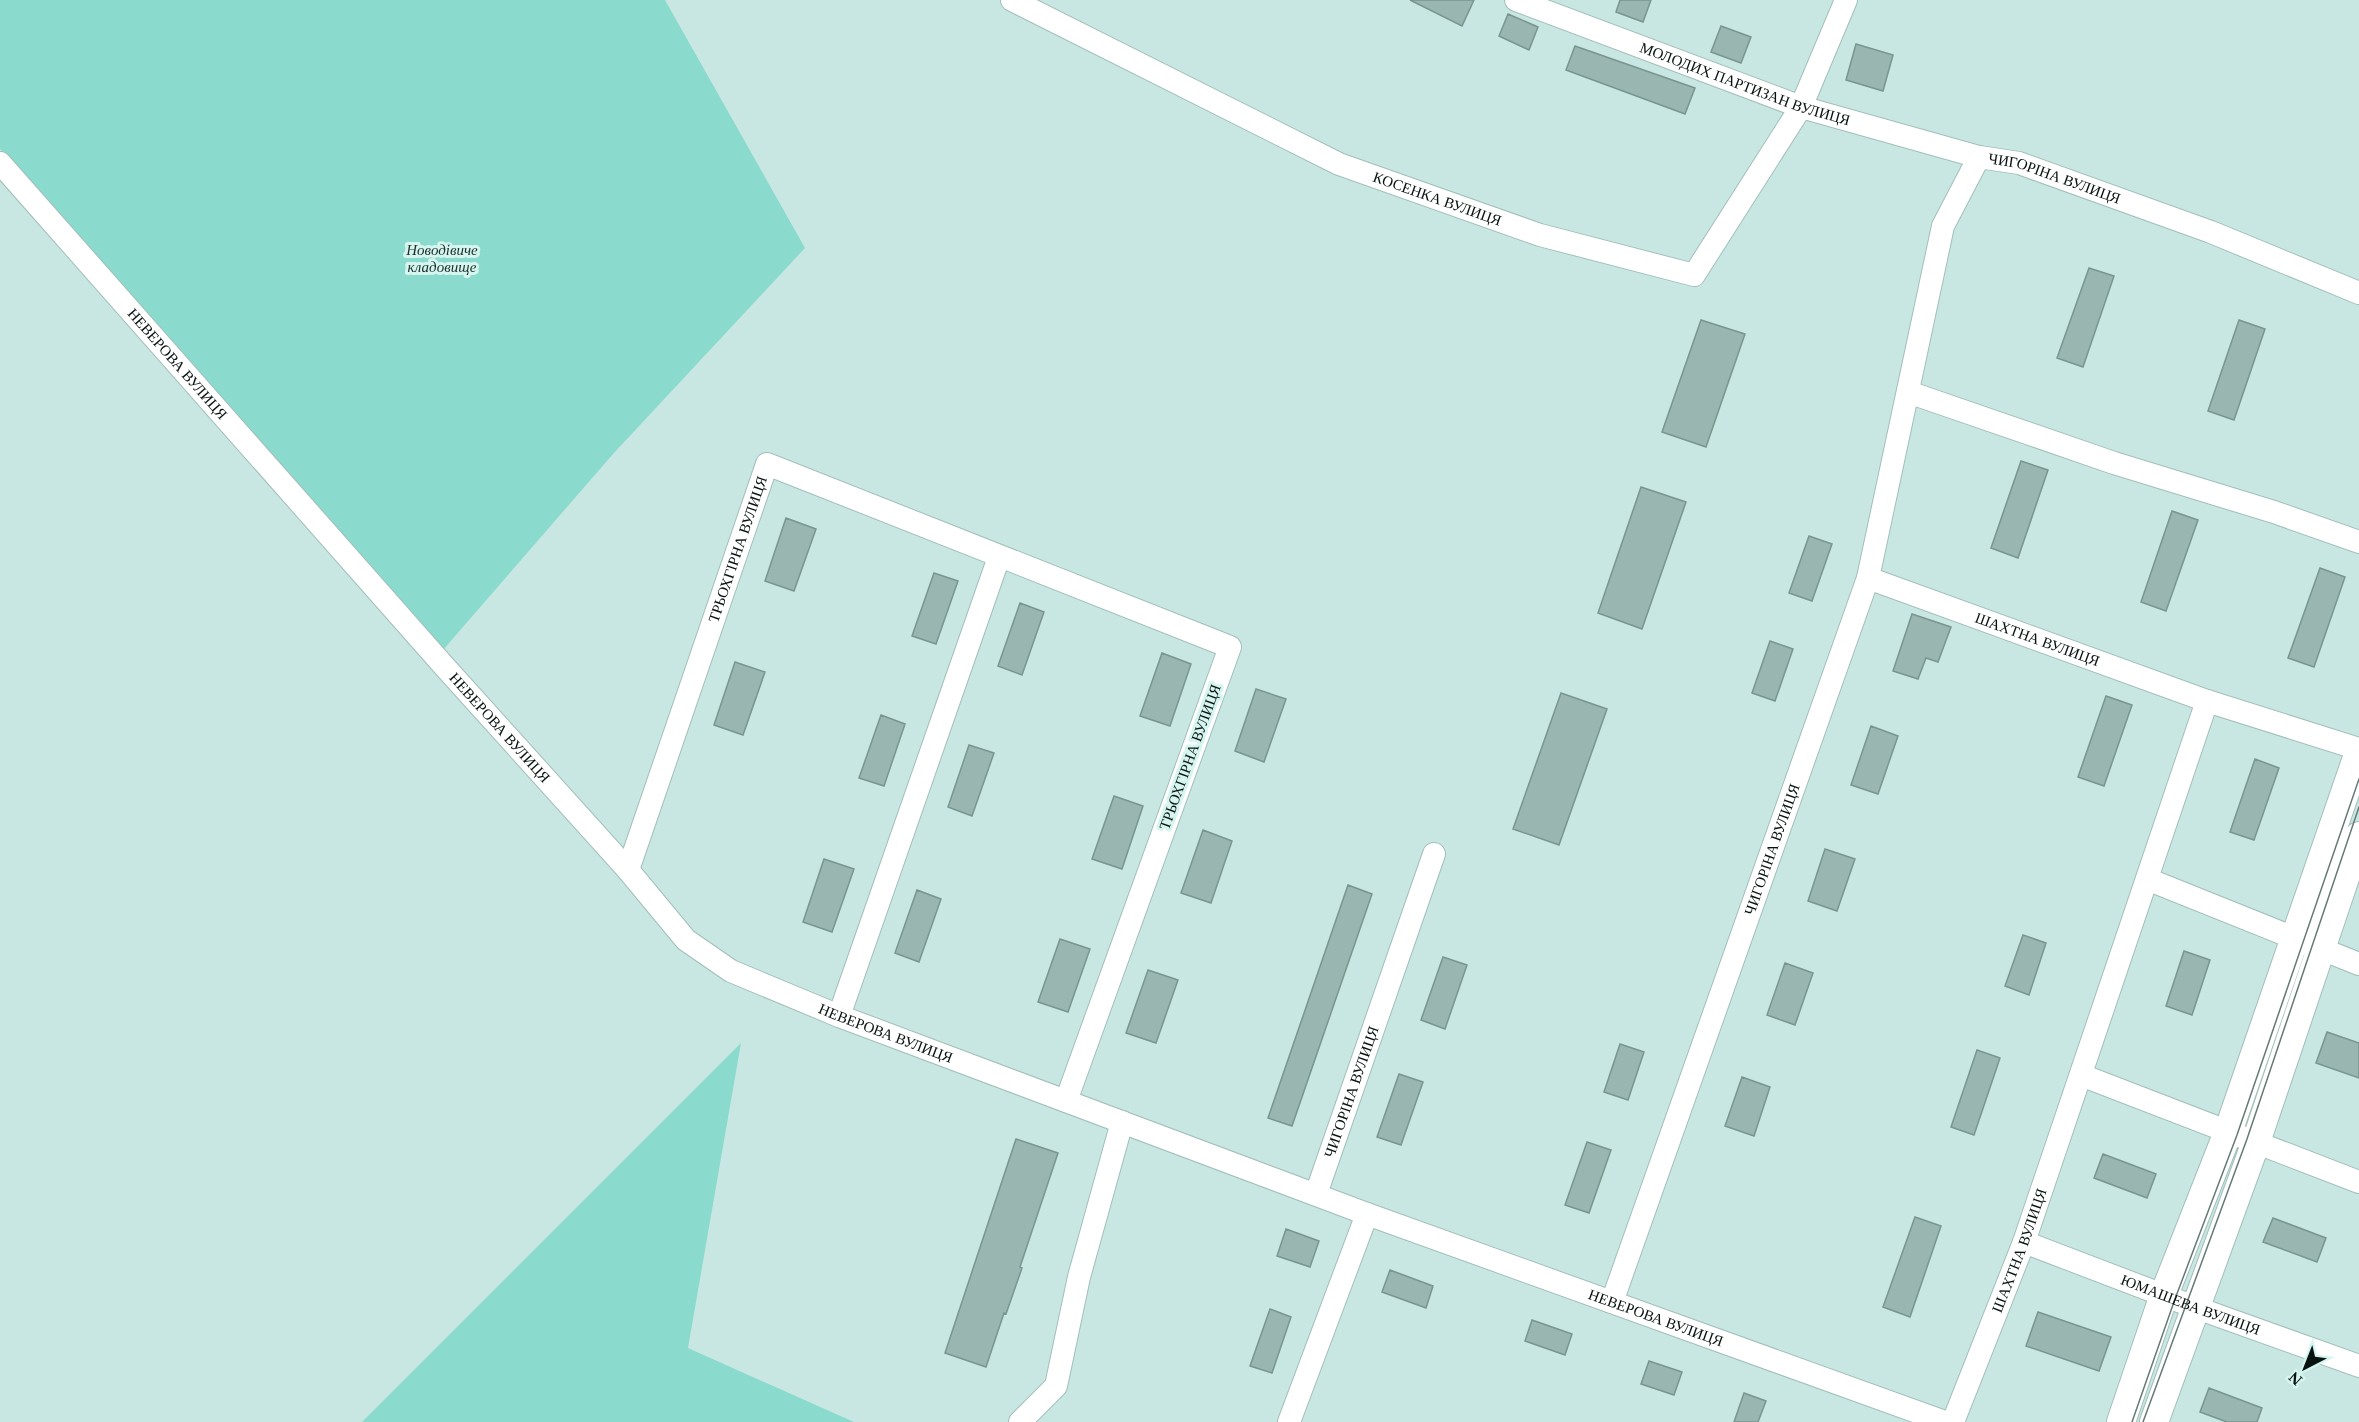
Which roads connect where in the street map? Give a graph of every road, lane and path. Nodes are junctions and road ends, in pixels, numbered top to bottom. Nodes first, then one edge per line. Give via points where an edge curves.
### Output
1 (1012, 0) edge
2 (1515, 0) edge
3 (1846, 0) edge
4 (1801, 107) junction
5 (1979, 157) junction
6 (0, 163) edge
7 (2359, 293) edge
8 (1908, 392) junction
9 (2359, 542) edge
10 (999, 557) junction
11 (1868, 578) junction
12 (2207, 702) junction
13 (2359, 751) edge
14 (2359, 836) edge
15 (1434, 854) dead end
16 (628, 870) junction
17 (2147, 879) junction
18 (2294, 939) junction
19 (2321, 950) junction
20 (2359, 964) edge
21 (839, 1016) junction
22 (2080, 1075) junction
23 (1066, 1101) junction
24 (1122, 1122) junction
25 (2228, 1132) junction
26 (2256, 1142) junction
27 (2359, 1182) edge
28 (1316, 1194) junction
29 (1367, 1214) junction
30 (2024, 1242) junction
31 (2164, 1295) junction
32 (1612, 1302) junction
33 (2196, 1308) junction
34 (2359, 1366) edge
35 (1020, 1422) edge
36 (1289, 1422) edge
37 (1945, 1422) edge
38 (1953, 1422) edge
39 (2121, 1422) edge
40 (2154, 1422) edge

1 - 4 street, КОСЕНКА ВУЛИЦЯ via 1339,164 1539,235 1694,275
2 - 4 street, МОЛОДИХ ПАРТИЗАН ВУЛИЦЯ
3 - 4 street
4 - 5 street, МОЛОДИХ ПАРТИЗАН ВУЛИЦЯ
5 - 7 street, ЧИГОРІНА ВУЛИЦЯ via 2019,163 2211,232
5 - 8 street, ЧИГОРІНА ВУЛИЦЯ via 1943,226
6 - 16 street, НЕВЕРОВА ВУЛИЦЯ
8 - 9 street
8 - 11 street, ЧИГОРІНА ВУЛИЦЯ
10 - 16 street, ТРЬОХГІРНА ВУЛИЦЯ via 767,464
10 - 21 street
10 - 23 street, ТРЬОХГІРНА ВУЛИЦЯ via 1230,647
11 - 12 street, ШАХТНА ВУЛИЦЯ
11 - 32 street, ЧИГОРІНА ВУЛИЦЯ
12 - 13 street, ШАХТНА ВУЛИЦЯ
12 - 17 street, ШАХТНА ВУЛИЦЯ
13 - 18 main road, ШАХТНА ВУЛИЦЯ
14 - 19 main road
15 - 28 street, ЧИГОРІНА ВУЛИЦЯ
16 - 21 street, НЕВЕРОВА ВУЛИЦЯ via 686,940 722,965
17 - 18 street
17 - 22 street, ШАХТНА ВУЛИЦЯ
18 - 19 street
18 - 25 main road, ШАХТНА ВУЛИЦЯ
19 - 20 street
19 - 26 main road
21 - 23 street, НЕВЕРОВА ВУЛИЦЯ
22 - 25 street
22 - 30 street, ШАХТНА ВУЛИЦЯ
23 - 24 street, НЕВЕРОВА ВУЛИЦЯ
24 - 28 street, НЕВЕРОВА ВУЛИЦЯ
24 - 35 street via 1079,1277 1056,1386
25 - 26 street
25 - 31 main road, ШАХТНА ВУЛИЦЯ
26 - 27 street
26 - 33 main road
28 - 29 street, НЕВЕРОВА ВУЛИЦЯ
29 - 32 street, НЕВЕРОВА ВУЛИЦЯ
29 - 36 street
30 - 31 street, ЮМАШЕВА ВУЛИЦЯ
30 - 38 street, ШАХТНА ВУЛИЦЯ
31 - 33 street, ЮМАШЕВА ВУЛИЦЯ
31 - 39 main road, ШАХТНА ВУЛИЦЯ
32 - 37 street, НЕВЕРОВА ВУЛИЦЯ
33 - 34 street, ЮМАШЕВА ВУЛИЦЯ
33 - 40 main road

